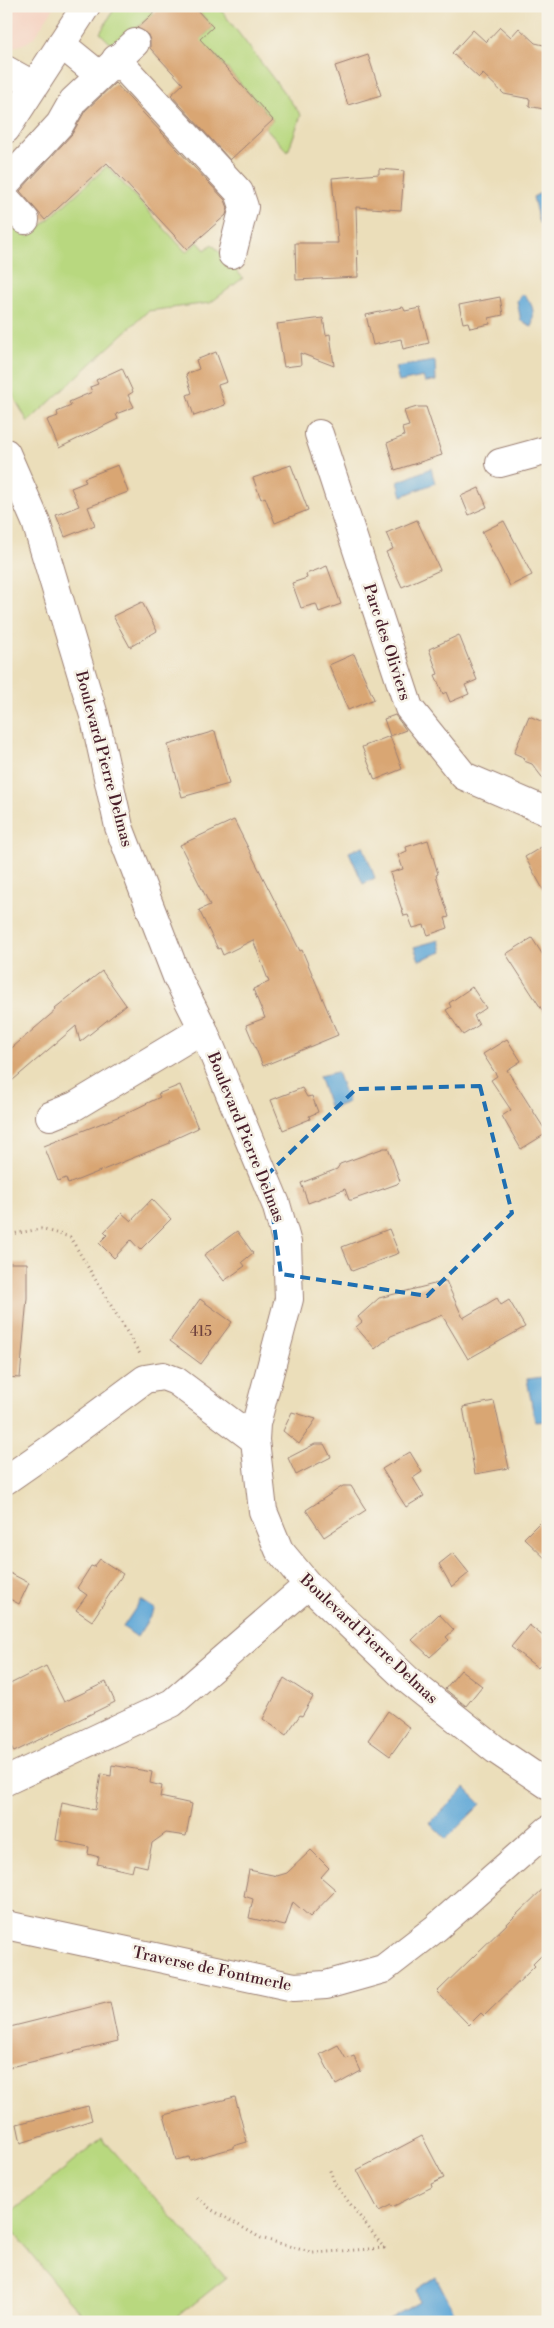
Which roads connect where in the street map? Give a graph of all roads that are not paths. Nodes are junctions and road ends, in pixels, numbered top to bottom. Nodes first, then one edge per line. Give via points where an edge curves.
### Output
1 (86, 6) edge
2 (60, 44) junction
3 (111, 61) junction
4 (6, 70) edge
5 (31, 89) junction
6 (59, 110) junction
7 (6, 128) edge
8 (6, 183) edge
9 (6, 199) edge
10 (25, 220) dead end
11 (232, 254) dead end
12 (319, 434) dead end
13 (548, 450) edge
14 (6, 453) edge
15 (500, 463) dead end
16 (548, 812) edge
17 (202, 1029) junction
18 (50, 1116) dead end
19 (255, 1440) junction
20 (6, 1480) edge
21 (308, 1585) junction
22 (6, 1782) edge
23 (548, 1785) edge
24 (548, 1830) edge
25 (6, 1925) edge

1 - 2 street
2 - 3 street
2 - 5 street
3 - 6 street via 73,101
3 - 11 street via 238,192 244,207
4 - 5 street
5 - 6 street
5 - 7 street
6 - 8 street via 60,124
9 - 10 street
12 - 16 street, Parc des Oliviers via 409,708 464,776
13 - 15 street
14 - 17 street, Boulevard Pierre Delmas via 38,531 95,719 119,827 177,977
17 - 18 street via 75,1106
17 - 19 street, Boulevard Pierre Delmas via 276,1204 287,1244 288,1299 256,1424
19 - 20 street via 176,1381 163,1376 154,1377 145,1379
19 - 21 street, Boulevard Pierre Delmas via 263,1511 279,1550
21 - 22 street via 172,1703
21 - 23 street, Boulevard Pierre Delmas via 408,1680 496,1750
24 - 25 street, Traverse de Fontmerle via 436,1928 382,1969 326,1985 294,1988

